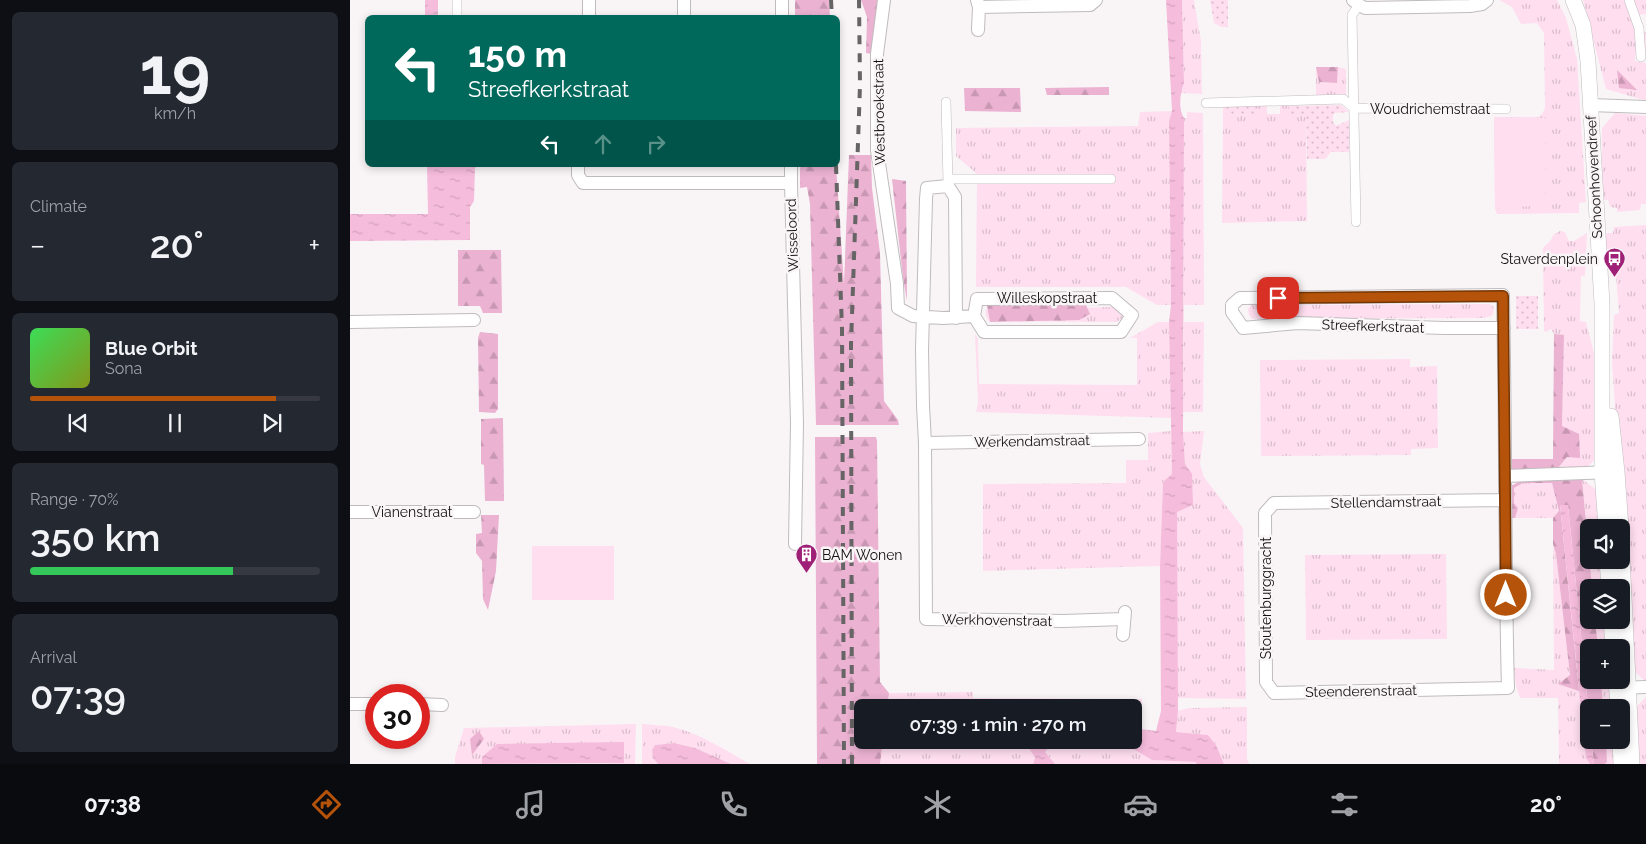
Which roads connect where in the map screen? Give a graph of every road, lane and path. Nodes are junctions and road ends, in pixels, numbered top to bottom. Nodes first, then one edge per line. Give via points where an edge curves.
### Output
1 (457, 0) edge
2 (589, 0) edge
3 (684, 0) edge
4 (782, 0) edge
5 (884, 0) edge
6 (1096, 0) edge
7 (1487, 0) edge
8 (1573, 0) edge
9 (1629, 0) edge
10 (978, 3) edge
11 (1356, 3) edge
12 (1390, 4) edge
13 (457, 15) edge
14 (589, 15) edge
15 (684, 15) edge
16 (782, 15) edge
17 (978, 30) dead end
18 (1641, 57) dead end
19 (946, 102) dead end
20 (1206, 103) dead end
21 (1590, 105) junction
22 (1646, 107) edge
23 (1354, 108) junction
24 (1506, 109) dead end
25 (578, 167) edge
26 (791, 167) edge
27 (1111, 179) dead end
28 (791, 182) junction
29 (948, 183) junction
30 (1356, 222) dead end
31 (974, 316) junction
32 (924, 317) junction
33 (956, 318) junction
34 (474, 320) dead end
35 (350, 322) edge
36 (1504, 328) junction
37 (1139, 439) dead end
38 (925, 443) junction
39 (1610, 472) junction
40 (1505, 476) junction
41 (1505, 500) junction
42 (1269, 508) joint
43 (350, 512) edge
44 (474, 512) dead end
45 (1607, 519) edge
46 (1619, 519) edge
47 (795, 544) dead end
48 (1621, 569) edge
49 (1123, 634) dead end
50 (1620, 639) edge
51 (1269, 686) joint
52 (1630, 686) edge
53 (1646, 687) edge
54 (1621, 689) edge
55 (350, 704) edge
56 (365, 704) edge
57 (430, 704) edge
58 (442, 705) dead end
59 (1621, 749) edge
60 (1622, 764) edge
61 (1632, 764) edge

1 - 13 street
2 - 14 street
3 - 15 street
4 - 16 street
5 - 32 street, Westbroekstraat via 877,54 877,150 898,308 913,316
6 - 10 street via 1090,5
7 - 12 street, Woudrichemstraat via 1470,6
8 - 21 street, Schoonhovendreef via 1585,39
9 - 18 street via 1639,28
10 - 17 street
11 - 12 street, Woudrichemstraat via 1365,8
11 - 23 street, Woudrichemstraat via 1352,15
19 - 29 street
20 - 23 street, Woudrichemstraat via 1343,99
21 - 22 street
21 - 39 street, Schoonhovendreef
23 - 24 street, Woudrichemstraat
23 - 30 street, Woudrichemstraat
25 - 28 street, Wisseloord via 578,175 583,182
26 - 28 street
27 - 29 street
28 - 47 street, Wisseloord via 797,423
29 - 32 street via 927,188
29 - 33 street via 955,197
31 - 31 street, Willeskopstraat via 984,332 1121,332 1132,315 1112,298 977,299
31 - 33 street
32 - 33 street
32 - 38 street
34 - 35 street
36 - 36 street, Streefkerkstraat via 1503,296 1240,298 1232,304 1232,312 1243,328 1298,323
36 - 40 street
37 - 38 street, Werkendamstraat
38 - 49 street, Werkhovenstraat via 926,619 1063,621 1125,616
39 - 40 street
39 - 45 street, Schoonhovendreef
39 - 46 street, Schoonhovendreef
40 - 41 street
41 - 42 street, Stellendamstraat via 1274,503
41 - 51 street, Steenderenstraat via 1508,688 1274,692
42 - 51 street, Stoutenburggracht via 1265,513 1266,682
43 - 44 street, Vianenstraat
48 - 50 street
52 - 53 street
54 - 61 street
55 - 56 street
57 - 58 street
59 - 60 street

